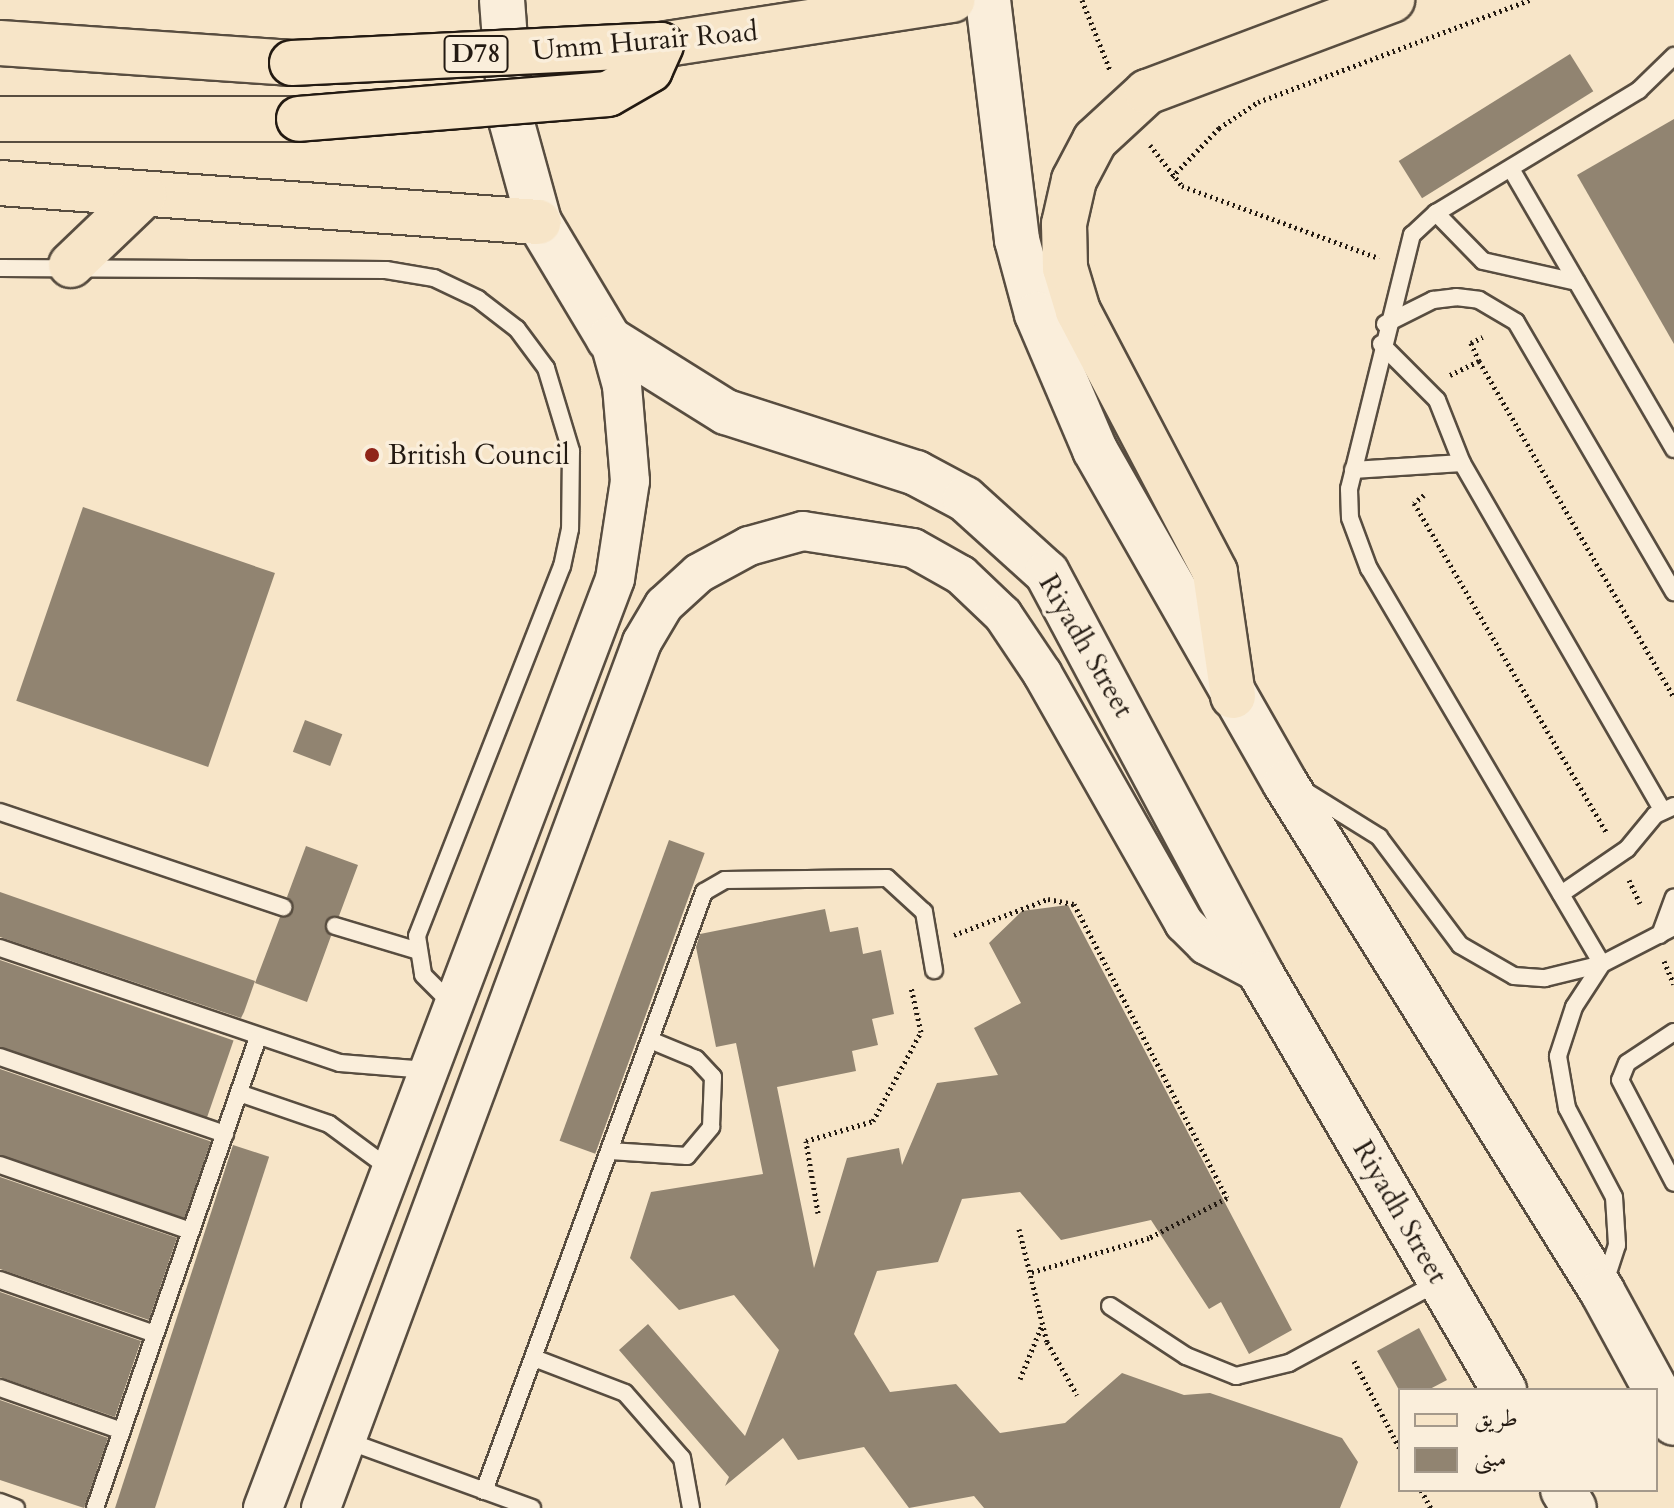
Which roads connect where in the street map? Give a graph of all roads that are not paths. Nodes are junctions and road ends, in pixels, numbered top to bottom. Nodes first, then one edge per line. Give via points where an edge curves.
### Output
1 (502, 0) edge
2 (953, 0) edge
3 (988, 0) edge
4 (1392, 0) edge
5 (0, 43) edge
6 (661, 45) junction
7 (1674, 56) edge
8 (0, 119) edge
9 (1511, 169) junction
10 (0, 183) edge
11 (144, 195) junction
12 (1436, 213) junction
13 (539, 222) junction
14 (71, 265) junction
15 (0, 268) edge
16 (1577, 282) junction
17 (1385, 324) junction
18 (609, 339) junction
19 (1381, 344) junction
20 (1674, 449) edge
21 (1462, 463) junction
22 (1353, 470) junction
23 (1674, 592) edge
24 (1233, 696) junction
25 (1285, 783) junction
26 (1668, 807) edge
27 (0, 812) edge
28 (1561, 894) junction
29 (1674, 897) edge
30 (283, 907) dead end
31 (335, 926) dead end
32 (1667, 931) edge
33 (0, 948) edge
34 (415, 950) junction
35 (1602, 964) junction
36 (934, 970) dead end
37 (1261, 974) junction
38 (452, 1004) junction
39 (1674, 1032) edge
40 (258, 1038) junction
41 (650, 1040) junction
42 (0, 1057) edge
43 (427, 1070) junction
44 (239, 1093) junction
45 (225, 1134) junction
46 (610, 1151) junction
47 (0, 1165) edge
48 (390, 1169) junction
49 (1674, 1183) edge
50 (191, 1231) junction
51 (0, 1280) edge
52 (1440, 1281) junction
53 (1602, 1291) junction
54 (1110, 1306) dead end
55 (155, 1334) junction
56 (534, 1358) junction
57 (0, 1388) edge
58 (1503, 1388) edge
59 (1655, 1388) edge
60 (1658, 1394) edge
61 (1674, 1423) edge
62 (122, 1431) junction
63 (345, 1440) junction
64 (484, 1491) junction
65 (0, 1502) edge
66 (16, 1508) edge
67 (95, 1508) edge
68 (263, 1508) edge
69 (321, 1508) edge
70 (532, 1508) edge
71 (691, 1508) edge

1 - 13 main road, Riyadh Street via 511,120
2 - 6 main road, Umm Hurair Road / D78
3 - 24 main road via 1017,240 1037,314 1095,450
4 - 24 main road via 1172,79 1125,108 1095,140 1074,180 1064,224 1065,268 1078,311 1215,572
5 - 6 main road, Umm Hurair Road / D78, bridge via 292,63
6 - 8 main road, bridge via 650,70 608,94 299,119
7 - 9 lane via 1639,90
9 - 12 lane
9 - 16 lane
10 - 11 main road
11 - 13 main road
11 - 14 main road
12 - 16 lane via 1483,261
12 - 17 lane via 1412,235
13 - 18 main road, Riyadh Street
14 - 15 lane
14 - 34 lane via 386,270 434,278 478,299 517,329 546,368 571,451 562,566
16 - 20 lane
17 - 19 lane
17 - 23 lane via 1456,297 1479,300 1516,322
18 - 37 main road, Riyadh Street via 726,412 916,473 965,499 1047,573
18 - 38 street via 622,386 630,481 615,579
19 - 21 lane via 1429,387
19 - 22 lane
21 - 22 lane
21 - 26 lane
22 - 28 lane via 1350,518 1357,544
24 - 25 main road
25 - 35 lane via 1335,804 1379,837 1460,945 1485,965 1545,978
25 - 53 main road
26 - 28 lane via 1636,842
27 - 30 lane
28 - 35 lane
29 - 32 lane
31 - 34 lane
32 - 35 lane
33 - 40 lane
34 - 38 lane via 423,975
35 - 53 lane via 1574,1007 1558,1056 1567,1108 1614,1197 1617,1245
36 - 41 lane via 915,898 887,878 717,882 704,892
37 - 52 main road, Riyadh Street
37 - 63 street via 1206,945 1184,923 1042,673 1003,615 961,575 913,548 859,534 803,531 749,546 699,573 664,605 642,642
38 - 43 street
39 - 49 lane via 1627,1063 1620,1080
40 - 43 lane via 340,1063
40 - 44 lane
41 - 46 lane
41 - 46 lane via 696,1059 713,1077 711,1127 687,1156
42 - 45 lane
43 - 48 street
44 - 45 lane
44 - 48 lane via 329,1124
45 - 50 lane
46 - 56 lane
47 - 50 lane
48 - 68 street
50 - 55 lane
51 - 55 lane
52 - 54 lane via 1264,1374 1236,1376 1186,1356
52 - 58 main road, Riyadh Street
53 - 59 main road
55 - 62 lane
56 - 64 lane
56 - 71 lane via 625,1393 682,1458
57 - 62 lane
60 - 61 main road
62 - 67 lane
63 - 64 lane
63 - 69 street
64 - 70 lane
65 - 66 lane

